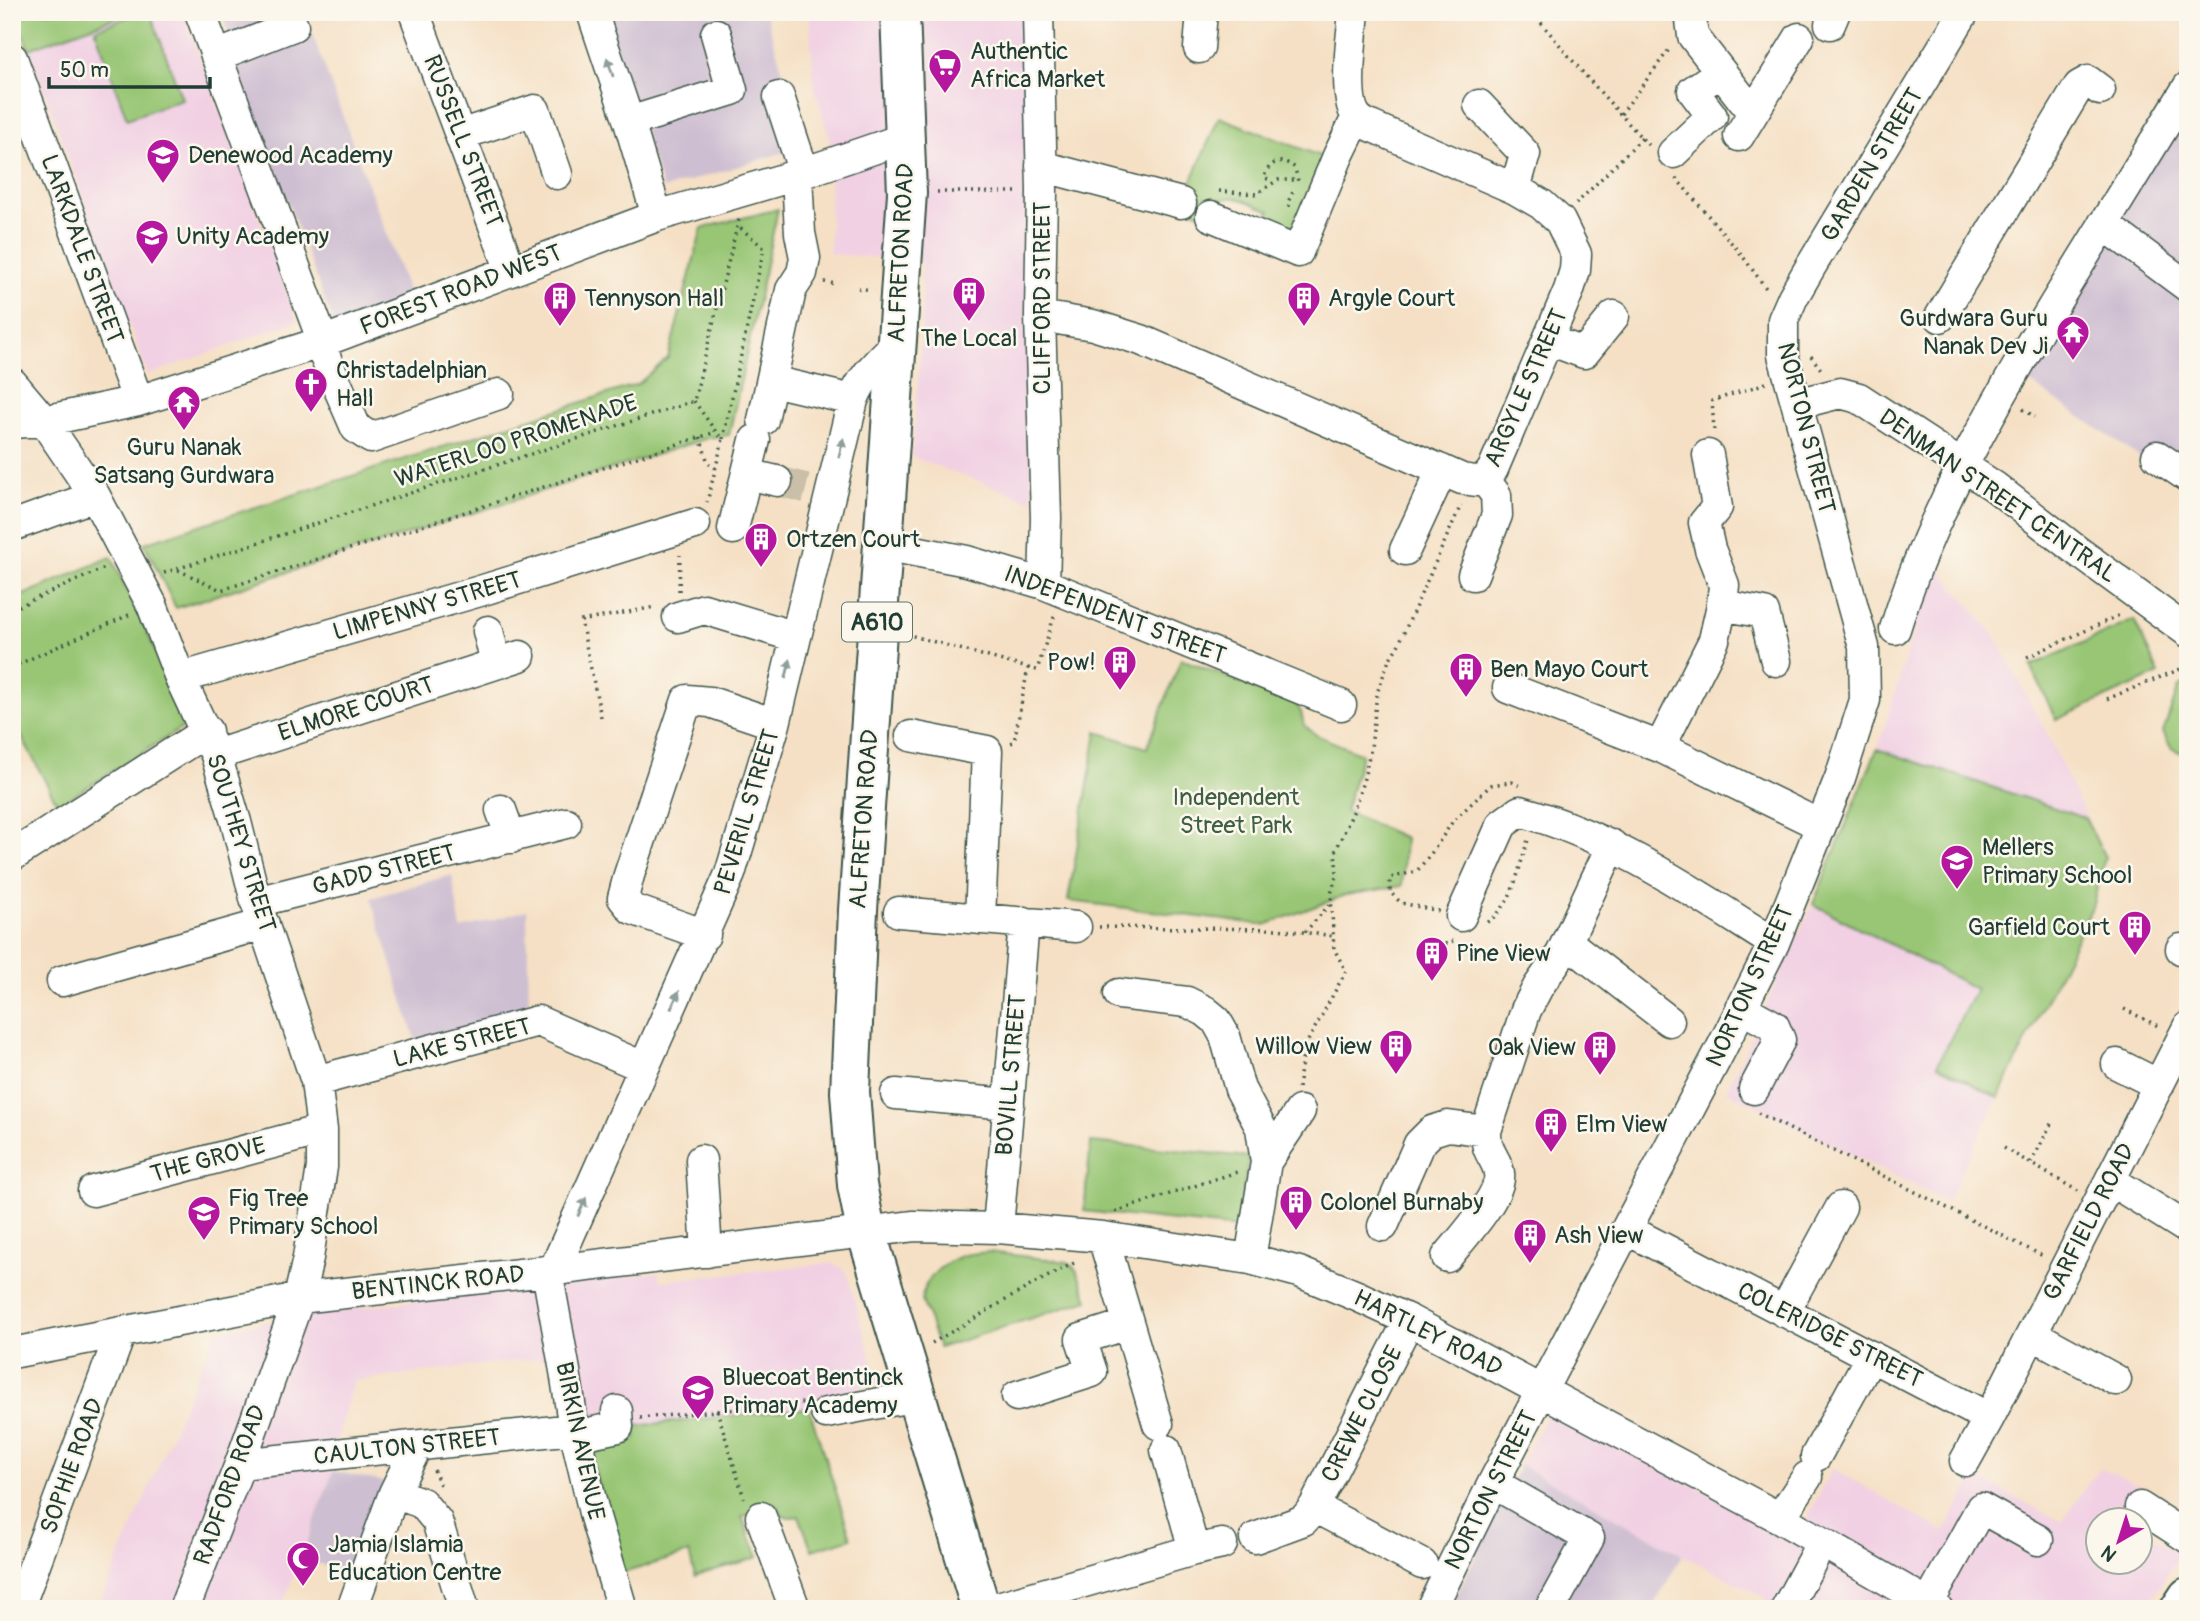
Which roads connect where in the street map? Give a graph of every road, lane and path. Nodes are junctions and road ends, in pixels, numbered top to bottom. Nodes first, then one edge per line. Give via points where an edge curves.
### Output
1 (200, 12) edge
2 (414, 12) edge
3 (592, 12) edge
4 (900, 12) edge
5 (1038, 12) edge
6 (1202, 12) edge
7 (1354, 12) edge
8 (1964, 12) edge
9 (1694, 16) edge
10 (293, 26) dead end
11 (716, 34) dead end
12 (1799, 38) dead end
13 (1199, 48) dead end
14 (216, 56) junction
15 (12, 58) edge
16 (1720, 72) junction
17 (2188, 87) edge
18 (2100, 90) dead end
19 (19, 96) edge
20 (779, 97) dead end
21 (1479, 105) dead end
22 (1621, 114) dead end
23 (1357, 117) junction
24 (629, 122) junction
25 (460, 135) junction
26 (905, 138) junction
27 (1642, 138) dead end
28 (1673, 153) dead end
29 (557, 174) dead end
30 (800, 174) junction
31 (1042, 179) junction
32 (1268, 179) dead end
33 (1298, 180) junction
34 (1515, 189) junction
35 (748, 190) junction
36 (907, 193) junction
37 (1181, 203) joint
38 (1293, 210) dead end
39 (1211, 215) dead end
40 (657, 216) junction
41 (1560, 220) junction
42 (2103, 224) junction
43 (737, 226) junction
44 (511, 271) junction
45 (2188, 287) edge
46 (1040, 316) junction
47 (1614, 316) dead end
48 (1940, 317) dead end
49 (1783, 320) joint
50 (1549, 340) junction
51 (321, 343) junction
52 (896, 344) junction
53 (772, 382) junction
54 (12, 383) edge
55 (1793, 390) junction
56 (499, 394) dead end
57 (853, 400) junction
58 (138, 401) junction
59 (694, 401) junction
60 (44, 421) junction
61 (12, 423) edge
62 (716, 432) junction
63 (699, 437) junction
64 (723, 439) junction
65 (1708, 455) joint
66 (2157, 456) dead end
67 (1964, 466) junction
68 (715, 468) junction
69 (1442, 470) junction
70 (747, 474) junction
71 (2188, 477) edge
72 (1485, 480) junction
73 (777, 481) tunnel mouth
74 (95, 496) junction
75 (12, 526) edge
76 (733, 529) dead end
77 (683, 537) junction
78 (883, 545) junction
79 (1405, 550) dead end
80 (176, 569) junction
81 (1473, 575) dead end
82 (141, 581) junction
83 (1053, 587) junction
84 (2149, 602) junction
85 (674, 605) junction
86 (1722, 605) junction
87 (12, 609) edge
88 (877, 625) junction
89 (1895, 629) dead end
90 (488, 631) dead end
91 (2188, 632) edge
92 (796, 637) junction
93 (2027, 657) dead end
94 (1776, 661) dead end
95 (2188, 666) edge
96 (12, 667) edge
97 (1028, 668) junction
98 (180, 678) junction
99 (1508, 688) dead end
100 (2107, 699) dead end
101 (1341, 705) dead end
102 (601, 717) dead end
103 (775, 724) junction
104 (911, 736) dead end
105 (211, 743) junction
106 (1660, 747) junction
107 (987, 751) junction
108 (501, 810) dead end
109 (566, 823) dead end
110 (1820, 825) junction
111 (511, 838) junction
112 (1612, 845) junction
113 (12, 856) edge
114 (1332, 902) junction
115 (898, 912) dead end
116 (260, 913) junction
117 (1461, 916) dead end
118 (980, 919) junction
119 (1024, 922) junction
120 (1076, 927) joint
121 (1304, 932) junction
122 (705, 935) junction
123 (1334, 936) junction
124 (1567, 942) junction
125 (1774, 943) junction
126 (62, 981) dead end
127 (1119, 994) dead end
128 (1741, 1008) junction
129 (2124, 1009) dead end
130 (1669, 1021) dead end
131 (2186, 1030) edge
132 (2117, 1064) dead end
133 (643, 1067) junction
134 (316, 1081) junction
135 (2159, 1085) junction
136 (896, 1094) dead end
137 (1752, 1099) joint
138 (1009, 1104) junction
139 (1300, 1111) joint
140 (2053, 1120) dead end
141 (322, 1130) junction
142 (1486, 1131) junction
143 (2004, 1148) dead end
144 (702, 1160) dead end
145 (1266, 1162) junction
146 (2031, 1163) junction
147 (2105, 1190) junction
148 (93, 1191) dead end
149 (1841, 1224) dead end
150 (1383, 1226) dead end
151 (998, 1228) junction
152 (2188, 1229) edge
153 (1628, 1230) junction
154 (866, 1231) junction
155 (1104, 1242) junction
156 (707, 1252) junction
157 (1447, 1256) dead end
158 (1250, 1259) junction
159 (2066, 1268) junction
160 (550, 1270) junction
161 (299, 1298) junction
162 (239, 1310) junction
163 (1784, 1311) junction
164 (1409, 1320) junction
165 (1128, 1324) junction
166 (121, 1332) junction
167 (2032, 1334) junction
168 (12, 1353) edge
169 (1871, 1356) junction
170 (906, 1358) junction
171 (275, 1360) junction
172 (2115, 1382) dead end
173 (1542, 1391) junction
174 (1017, 1395) dead end
175 (916, 1396) junction
176 (718, 1410) junction
177 (826, 1413) joint
178 (623, 1415) joint
179 (1989, 1418) junction
180 (574, 1433) junction
181 (416, 1446) junction
182 (1965, 1461) dead end
183 (240, 1464) junction
184 (1493, 1483) junction
185 (394, 1493) junction
186 (1314, 1507) junction
187 (2154, 1516) edge
188 (1780, 1518) junction
189 (775, 1528) joint
190 (1255, 1538) dead end
191 (2188, 1538) edge
192 (2038, 1540) dead end
193 (1822, 1542) junction
194 (1415, 1550) dead end
195 (2188, 1597) edge
196 (36, 1604) edge
197 (1933, 1606) edge
198 (184, 1609) edge
199 (352, 1609) edge
200 (464, 1609) edge
201 (622, 1609) edge
202 (796, 1609) edge
203 (981, 1609) edge
204 (991, 1609) edge
205 (1431, 1609) edge
206 (1550, 1609) edge
207 (1786, 1609) edge
208 (2180, 1609) edge

1 - 14 street
2 - 25 street, RUSSELL STREET
24 -> 3 street
4 - 26 main road, ALFRETON ROAD / A610
5 - 31 street, CLIFFORD STREET
6 - 13 street
7 - 23 street via 1349,85
8 - 49 street, GARDEN STREET
9 - 16 street via 1693,36
9 - 22 path
10 - 14 street
11 - 24 street via 732,90
12 - 16 street via 1746,125
14 - 51 street
15 - 19 street, LARKDALE STREET
16 - 28 street via 1693,91 1712,116
17 - 42 street
18 - 48 street via 2088,81 2079,86
19 - 58 street, LARKDALE STREET
20 - 30 street
21 - 34 street via 1525,154
23 - 34 street, ARGYLE STREET
23 - 39 street via 1298,252 1249,220
24 - 40 street
25 - 29 street via 535,110
25 - 44 street, RUSSELL STREET
26 - 30 street, FOREST ROAD WEST
26 - 36 main road, ALFRETON ROAD / A610
27 - 41 path
30 - 35 street, FOREST ROAD WEST
30 - 53 street via 800,233 806,258 791,290
31 - 36 path
31 - 37 street
31 - 46 street, CLIFFORD STREET
32 - 33 path via 1264,178 1269,166 1284,162 1295,168
33 - 37 path via 1278,180 1256,194 1203,193 1192,202
33 - 38 path via 1288,206
34 - 41 street, ARGYLE STREET
35 - 40 street, FOREST ROAD WEST
35 - 43 path
36 - 52 main road, ALFRETON ROAD / A610
40 - 44 street, FOREST ROAD WEST
41 - 50 street, ARGYLE STREET via 1576,254 1575,270
42 - 45 street
42 - 67 street via 2001,393
43 - 59 path
43 - 64 path via 764,248
44 - 51 street, FOREST ROAD WEST
46 - 69 street, ARGYLE STREET via 1141,340
46 - 83 street, CLIFFORD STREET via 1046,519
47 - 50 street via 1584,353
49 - 55 street, NORTON STREET via 1783,355
50 - 72 street, ARGYLE STREET
51 - 56 street via 356,428 371,438
51 - 58 street, FOREST ROAD WEST
52 - 57 street, PEVERIL STREET via 870,370
52 - 78 main road, ALFRETON ROAD / A610
53 - 57 street
53 - 70 street
54 - 60 street, SOUTHEY STREET
55 - 65 path via 1712,401 1714,436
55 - 67 street, DENMAN STREET CENTRAL via 1859,398
55 - 110 street, NORTON STREET via 1864,648 1865,700
92 -> 57 street, PEVERIL STREET via 821,492
58 - 60 street, FOREST ROAD WEST
59 - 62 path
59 - 80 path, WATERLOO PROMENADE
60 - 61 street, FOREST ROAD WEST
60 - 74 street, SOUTHEY STREET
62 - 63 path
62 - 64 path
63 - 68 path via 708,463
63 - 80 path via 221,590
64 - 68 path
65 - 86 street via 1717,507 1701,542 1724,585
66 - 71 street
67 - 84 street, DENMAN STREET CENTRAL
67 - 89 street via 1928,539
68 - 77 path via 708,500
69 - 72 street, ARGYLE STREET via 1462,479
69 - 79 street
70 - 73 street
70 - 76 street
72 - 81 street via 1496,495 1497,515
72 - 114 path via 1461,504 1377,693 1364,778 1335,852
74 - 75 street
74 - 82 street, SOUTHEY STREET
77 - 85 path
77 - 98 street, LIMPENNY STREET
78 - 83 street, INDEPENDENT STREET via 990,567
78 - 88 main road, ALFRETON ROAD / A610
80 - 82 path, WATERLOO PROMENADE
82 - 87 path
82 - 96 path
82 - 98 street, SOUTHEY STREET
83 - 97 path via 1037,670
83 - 101 street, INDEPENDENT STREET
84 - 91 street, DENMAN STREET CENTRAL
84 - 93 path
85 - 92 street via 704,609
85 - 102 path via 581,621
86 - 94 street via 1764,613
86 - 106 street via 1714,640
88 - 97 path
88 - 154 main road, ALFRETON ROAD / A610 via 850,1092 857,1185
90 - 105 street, ELMORE COURT via 508,660
103 -> 92 street, PEVERIL STREET
95 - 100 path
97 - 107 path via 1014,742
98 - 105 street, SOUTHEY STREET
99 - 106 street via 1545,692
103 - 122 street, PEVERIL STREET via 730,874
103 - 122 street via 710,702 687,700 633,862 623,898 632,909
104 - 107 street
105 - 113 street, ELMORE COURT
105 - 116 street, SOUTHEY STREET
106 - 110 street
107 - 118 street
108 - 111 street
109 - 111 street, GADD STREET
110 - 125 street, NORTON STREET
111 - 116 street, GADD STREET
112 - 117 street via 1520,811 1502,824
112 - 124 street
112 - 125 street
114 - 121 path
114 - 123 path
115 - 118 street
116 - 126 street, GADD STREET
116 - 134 street, SOUTHEY STREET
118 - 119 street
119 - 120 street
119 - 138 street, BOVILL STREET
120 - 121 path
121 - 123 path
133 -> 122 street, PEVERIL STREET
123 - 139 path via 1346,971 1304,1048 1297,1083
124 - 130 street
124 - 142 street via 1526,1010
125 - 128 street, NORTON STREET
127 - 145 street via 1187,1002 1216,1020 1240,1089 1261,1128
128 - 137 street via 1774,1026 1780,1040
128 - 153 street, NORTON STREET
129 - 131 path
131 - 135 street, GARFIELD ROAD
132 - 135 street
133 - 134 street, LAKE STREET via 538,1021
160 -> 133 street, PEVERIL STREET
134 - 141 street, SOUTHEY STREET
135 - 147 street, GARFIELD ROAD
136 - 138 street
137 - 159 path
138 - 151 street, BOVILL STREET
139 - 145 street
140 - 146 path
141 - 148 street, THE GROVE
141 - 161 street, SOUTHEY STREET via 322,1167
142 - 150 street via 1448,1126 1432,1131 1419,1144
142 - 157 street via 1489,1153 1499,1173 1498,1189
143 - 146 path
144 - 156 street
145 - 155 path via 1115,1212
145 - 158 street
146 - 147 path via 2077,1190
147 - 152 street
147 - 159 street, GARFIELD ROAD
149 - 163 street
151 - 154 street, HARTLEY ROAD via 914,1226
151 - 155 street, HARTLEY ROAD
153 - 163 street, COLERIDGE STREET
153 - 173 street, NORTON STREET
154 - 156 street, BENTINCK ROAD
154 - 170 main road, ALFRETON ROAD / A610
155 - 158 street, HARTLEY ROAD
155 - 165 street
155 - 170 path
156 - 160 street, BENTINCK ROAD
158 - 164 street, HARTLEY ROAD via 1299,1272
159 - 167 street, GARFIELD ROAD
160 - 161 street, BENTINCK ROAD
160 - 180 street, BIRKIN AVENUE
161 - 162 street, BENTINCK ROAD
161 - 171 street, RADFORD ROAD
162 - 166 street, BENTINCK ROAD
162 - 171 street via 261,1326
163 - 169 street, COLERIDGE STREET
164 - 173 street, HARTLEY ROAD
164 - 186 street, CREWE CLOSE
165 - 174 street via 1082,1339 1092,1372
165 - 204 street via 1162,1437 1208,1547
166 - 168 street, BENTINCK ROAD
166 - 196 street, SOPHIE ROAD
167 - 172 street
167 - 179 street, GARFIELD ROAD
169 - 179 street, COLERIDGE STREET
169 - 188 street
170 - 175 main road, ALFRETON ROAD / A610
171 - 183 street, RADFORD ROAD
173 - 184 street, NORTON STREET
173 - 188 street, HARTLEY ROAD
175 - 177 street
175 - 203 main road, ALFRETON ROAD / A610
176 - 177 path via 814,1402
176 - 178 path
176 - 189 path via 749,1514
178 - 180 street, CAULTON STREET via 618,1427
179 - 182 street
180 - 181 street, CAULTON STREET
180 - 201 street, BIRKIN AVENUE
181 - 183 street, CAULTON STREET
181 - 185 street
183 - 198 street, RADFORD ROAD
184 - 205 street, NORTON STREET
184 - 206 street via 1589,1538
185 - 199 street
185 - 200 street via 422,1503 437,1521
186 - 190 street, CREWE CLOSE via 1304,1520
186 - 194 street, CREWE CLOSE
187 - 191 street
188 - 193 street, HARTLEY ROAD
189 - 202 street
192 - 197 street via 1981,1508
193 - 197 street, HARTLEY ROAD
193 - 207 street
195 - 208 main road

